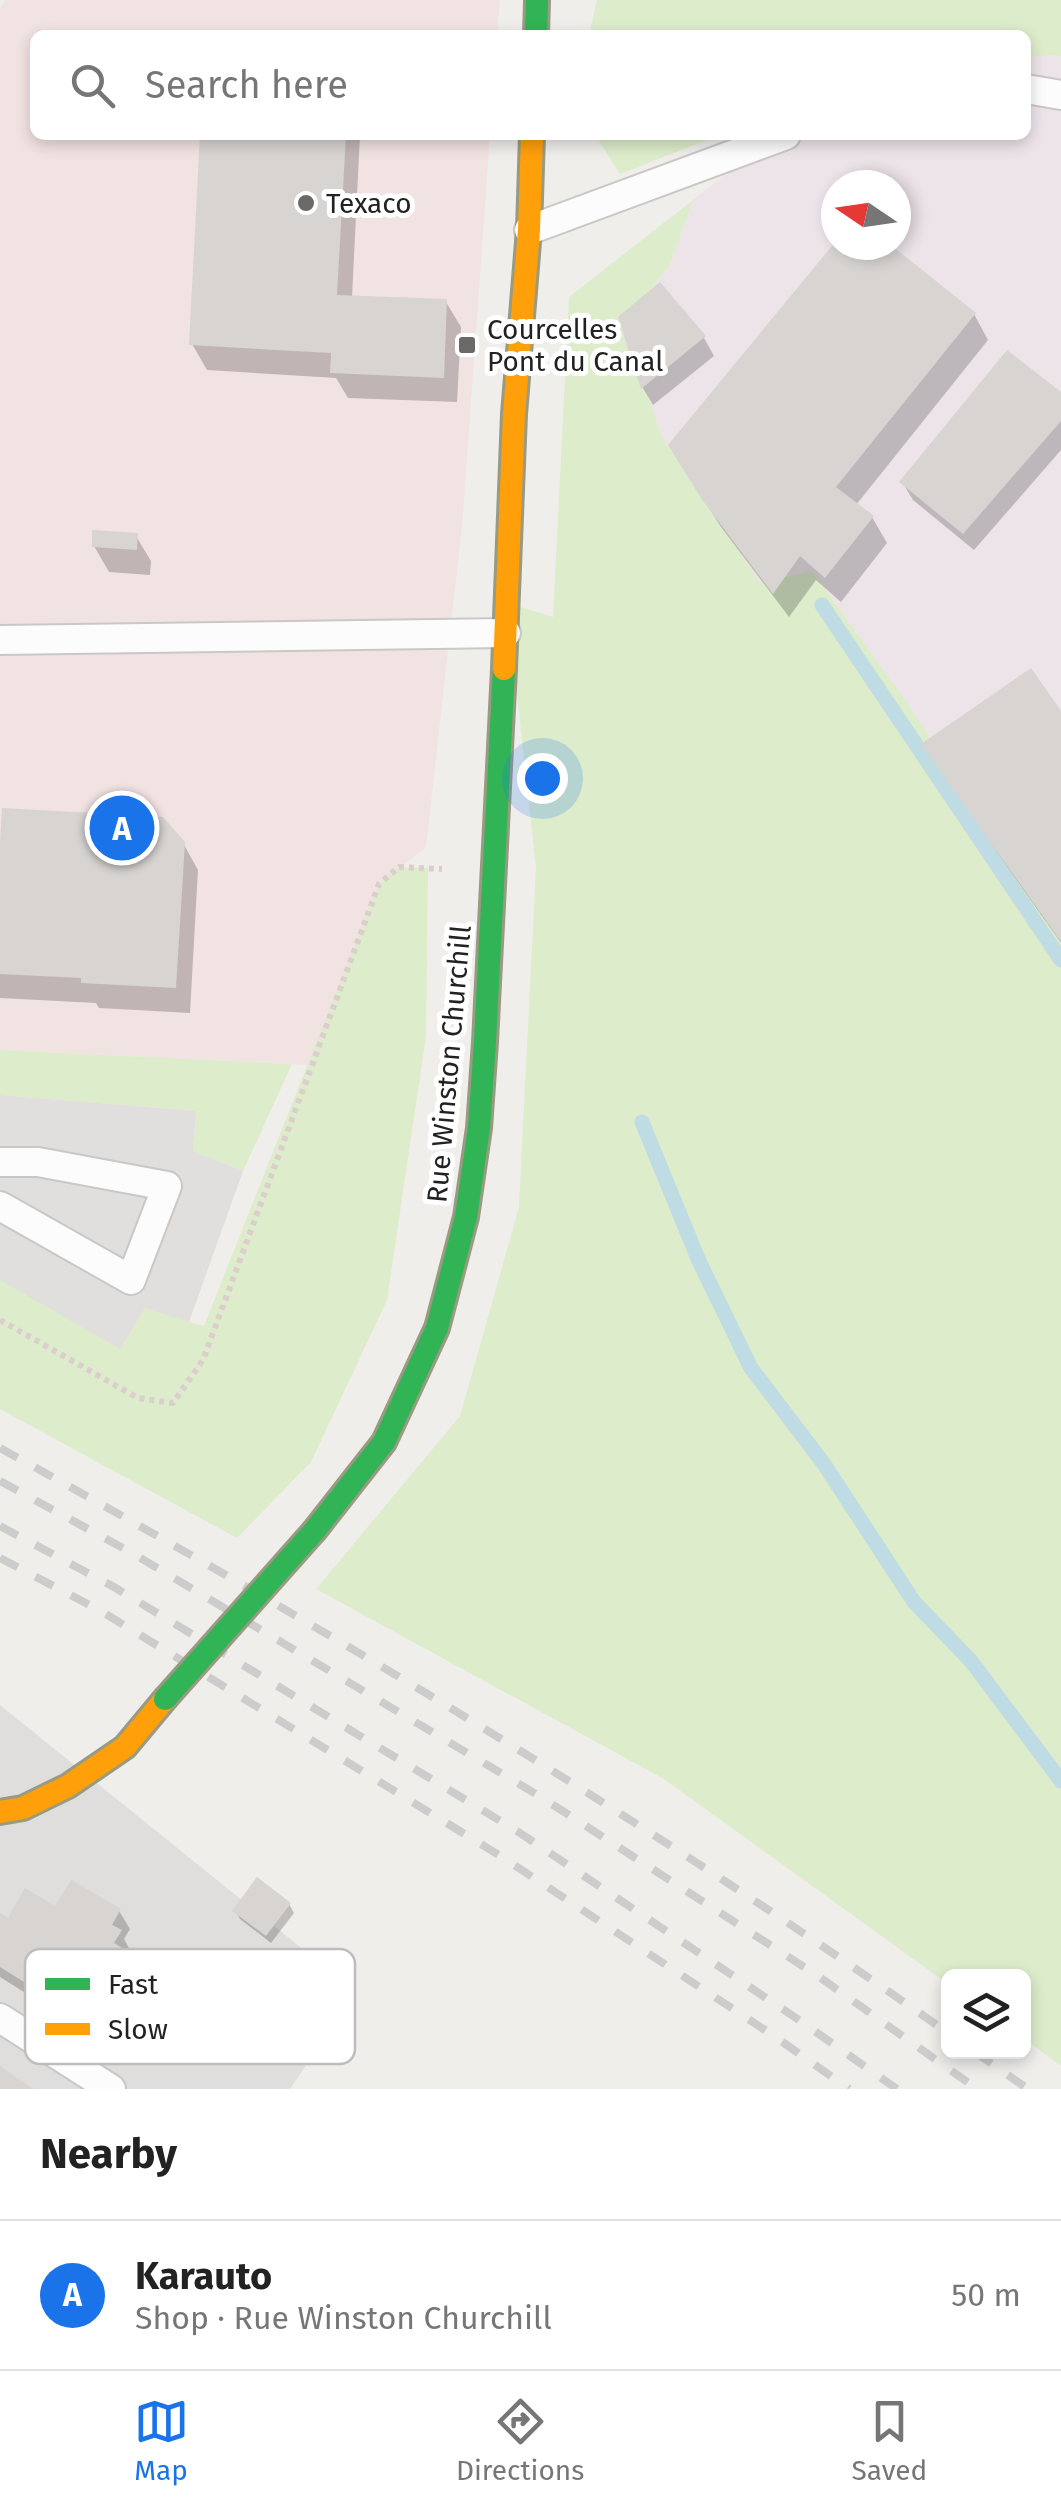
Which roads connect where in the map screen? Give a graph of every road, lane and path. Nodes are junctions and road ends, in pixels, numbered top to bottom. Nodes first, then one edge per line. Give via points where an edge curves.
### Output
1 (537, 0) edge
2 (536, 30) edge
3 (1031, 90) edge
4 (1061, 95) edge
5 (532, 140) edge
6 (772, 140) edge
7 (529, 230) junction
8 (506, 634) junction
9 (0, 640) edge
10 (494, 870) junction
11 (0, 1162) edge
12 (0, 1206) edge
13 (0, 1320) edge
14 (0, 1812) edge
15 (0, 2018) edge
16 (25, 2034) edge
17 (72, 2064) edge
18 (111, 2089) edge

1 - 2 main road
3 - 4 lane
5 - 7 main road, Rue Winston Churchill
6 - 7 lane
7 - 8 main road, Rue Winston Churchill
8 - 9 lane
8 - 10 main road, Rue Winston Churchill
10 - 13 path via 399,867 379,884 202,1360 173,1404 138,1398
10 - 14 main road, Rue Winston Churchill, bridge via 479,1128 466,1217 437,1328 384,1442 125,1746 68,1786
11 - 12 lane via 38,1162 167,1186 131,1280
15 - 16 lane
17 - 18 lane

